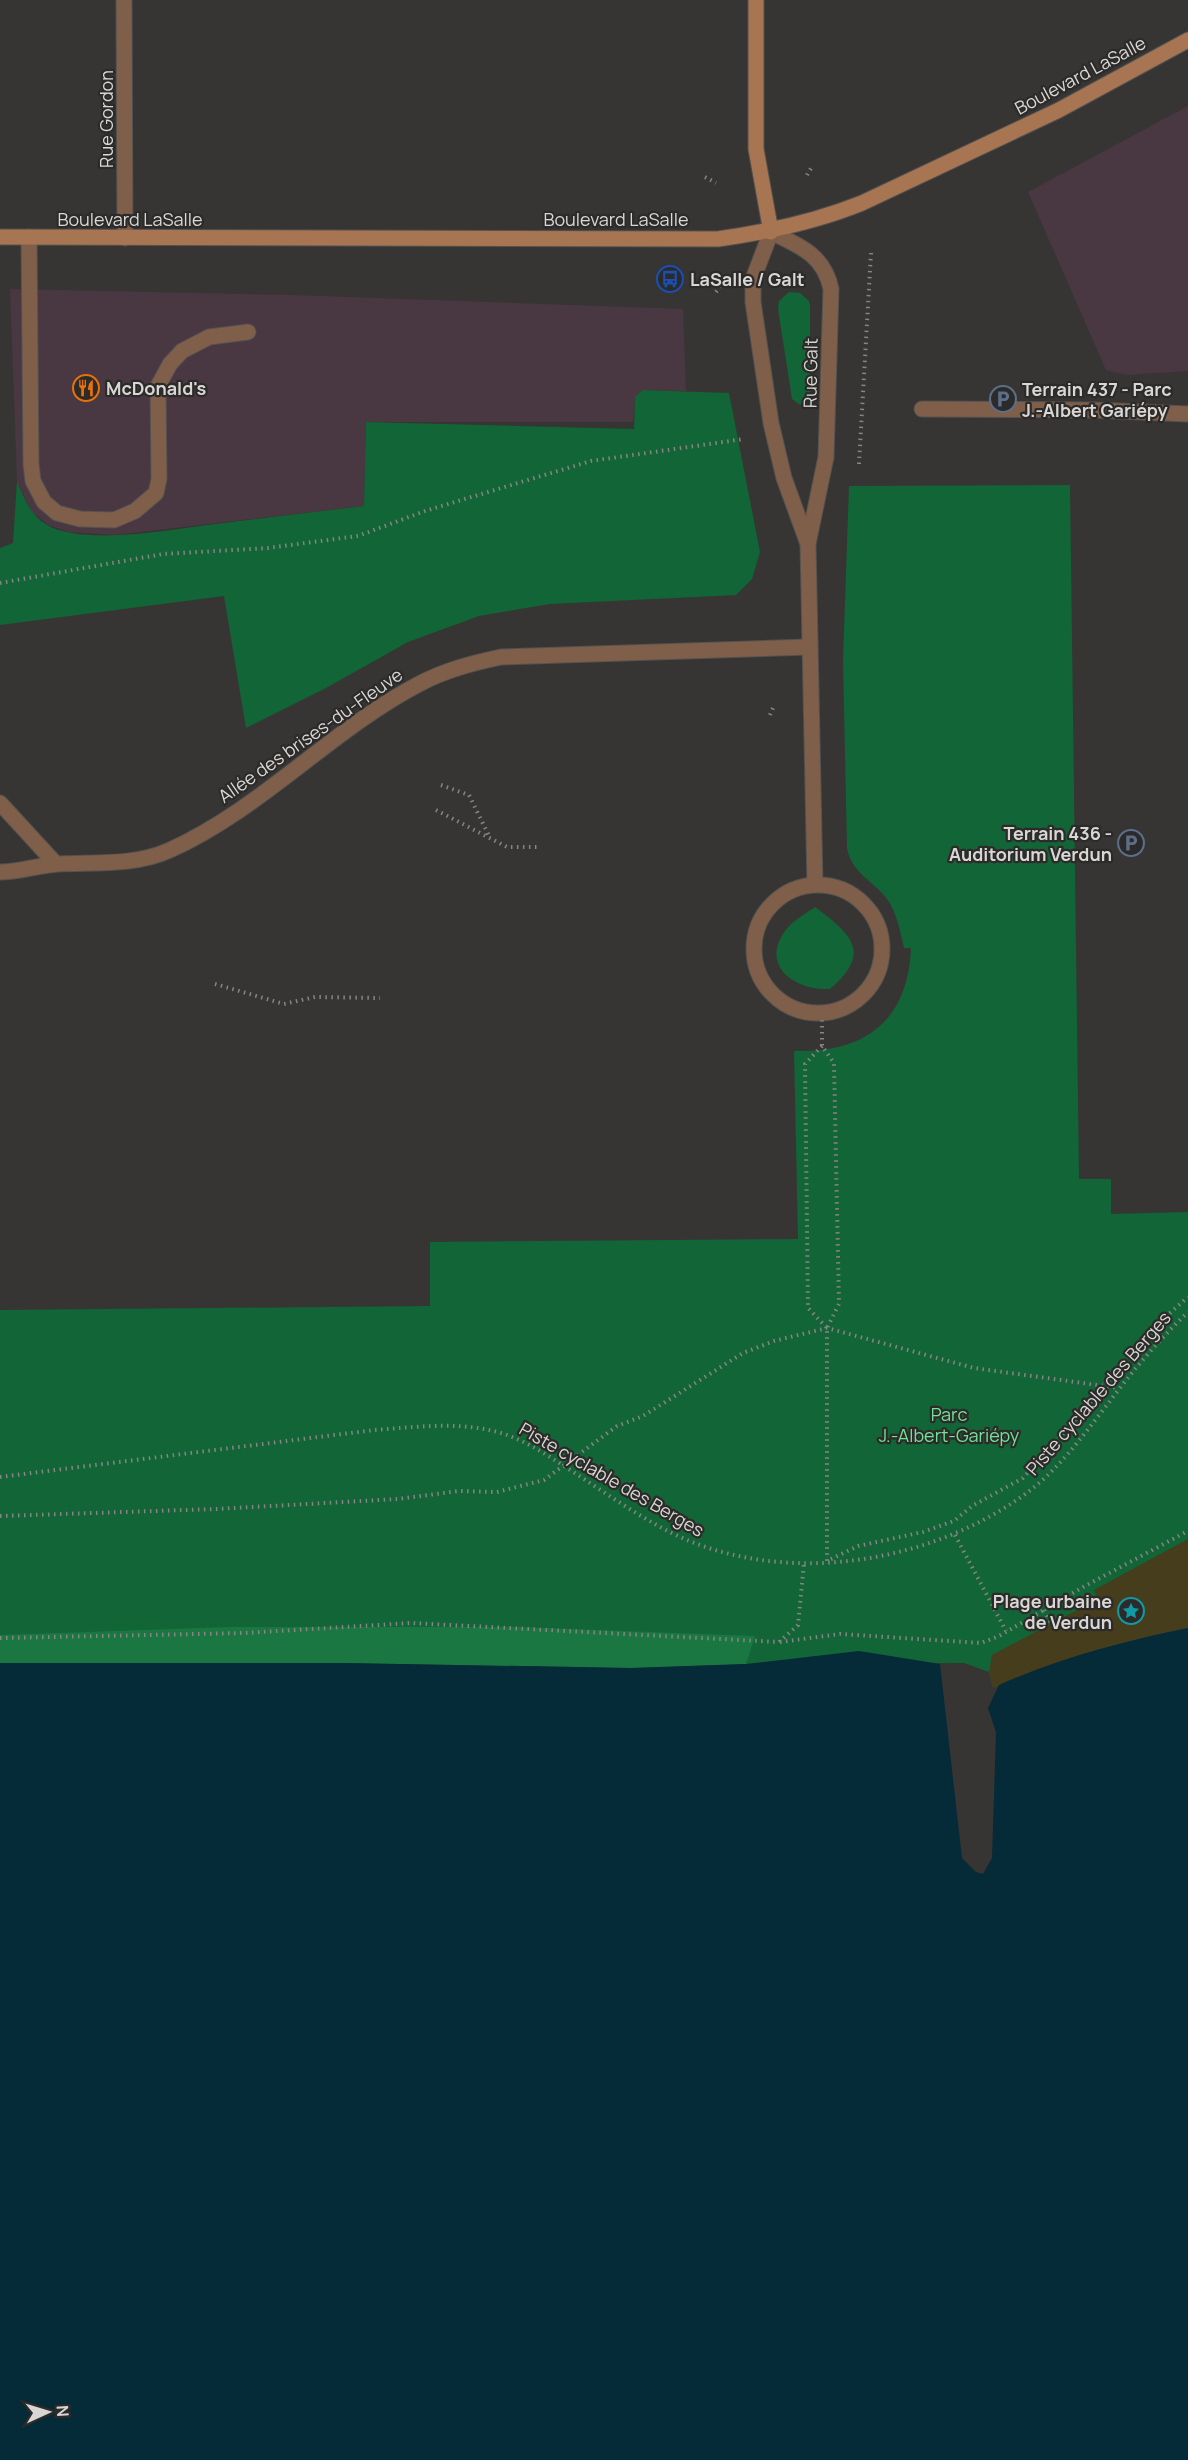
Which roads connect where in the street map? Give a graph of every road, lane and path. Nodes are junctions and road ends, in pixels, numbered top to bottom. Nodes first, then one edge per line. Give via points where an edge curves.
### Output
1 (124, 0) edge
2 (756, 0) edge
3 (1188, 40) edge
4 (813, 165) dead end
5 (807, 175) dead end
6 (705, 177) dead end
7 (716, 183) dead end
8 (771, 232) junction
9 (0, 237) edge
10 (29, 237) junction
11 (125, 238) junction
12 (872, 253) dead end
13 (720, 287) dead end
14 (716, 292) dead end
15 (248, 332) dead end
16 (922, 409) dead end
17 (1188, 414) edge
18 (750, 438) dead end
19 (859, 464) dead end
20 (808, 544) junction
21 (0, 583) edge
22 (808, 646) junction
23 (774, 708) dead end
24 (770, 715) dead end
25 (441, 785) dead end
26 (0, 803) edge
27 (436, 810) dead end
28 (490, 838) junction
29 (537, 847) dead end
30 (56, 864) junction
31 (0, 873) edge
32 (815, 885) junction
33 (215, 984) dead end
34 (380, 998) dead end
35 (822, 1014) junction
36 (822, 1046) junction
37 (1188, 1297) edge
38 (1188, 1312) edge
39 (827, 1328) junction
40 (1103, 1386) junction
41 (1120, 1388) junction
42 (564, 1466) junction
43 (0, 1477) edge
44 (0, 1516) edge
45 (1188, 1532) edge
46 (956, 1535) junction
47 (827, 1561) junction
48 (804, 1563) junction
49 (1044, 1610) junction
50 (1051, 1623) dead end
51 (1006, 1631) junction
52 (0, 1638) edge
53 (779, 1642) junction

1 - 11 street, Rue Gordon
2 - 8 main road via 756,149
3 - 8 main road, Boulevard LaSalle via 1059,110 862,203
4 - 5 path
6 - 7 path
8 - 11 main road, Boulevard LaSalle via 718,239
8 - 20 street, Rue Galt via 753,279 753,302 771,423 784,478
8 - 20 street, Rue Galt via 811,252 825,268 831,289 826,457
9 - 10 main road, Boulevard LaSalle
10 - 11 main road, Boulevard LaSalle
10 - 15 street via 31,464 33,481 44,502 57,513 80,519 114,520 135,511 156,493 158,386 170,364 182,351 209,337
12 - 19 path
13 - 14 path
16 - 17 street
18 - 21 path via 591,462 425,511 358,536 268,548 163,554
20 - 22 street, Rue Galt
22 - 30 street, Allée des brises-du-Fleuve via 501,657 458,667 419,684 350,727 240,809 170,850 135,861
22 - 32 street, Rue Galt
23 - 24 path
25 - 28 path via 470,795
26 - 30 street
27 - 28 path
28 - 29 path via 507,847
30 - 31 street, Allée des brises-du-Fleuve
32 - 35 street via 840,889 859,900 876,920 882,941 881,963 872,984 860,998 841,1010
32 - 35 street via 793,890 778,899 763,916 755,936 755,959 762,980 787,1006
33 - 34 path via 284,1004 315,997
35 - 36 path
36 - 39 path via 834,1063 839,1270 839,1304
36 - 39 path via 805,1064 808,1308
37 - 40 path via 1153,1328
38 - 41 path, Piste cyclable des Berges via 1149,1351
39 - 40 path via 974,1368
39 - 42 path via 743,1353 643,1416 617,1426
39 - 47 path
40 - 41 path
40 - 47 path via 1023,1478 972,1506 954,1521 858,1546
41 - 46 path, Piste cyclable des Berges via 1050,1473 1029,1491
42 - 43 path, Piste cyclable des Berges via 503,1433 475,1427 428,1426
42 - 44 path via 544,1480 497,1492 459,1491 398,1499 216,1509
42 - 48 path, Piste cyclable des Berges via 664,1529 703,1547 757,1559
45 - 49 path
46 - 47 path, Piste cyclable des Berges via 917,1549
46 - 51 path
47 - 48 path, Piste cyclable des Berges
48 - 53 path via 798,1625
49 - 50 path
49 - 51 path
51 - 53 path via 981,1643 840,1634
52 - 53 path via 243,1633 411,1623

